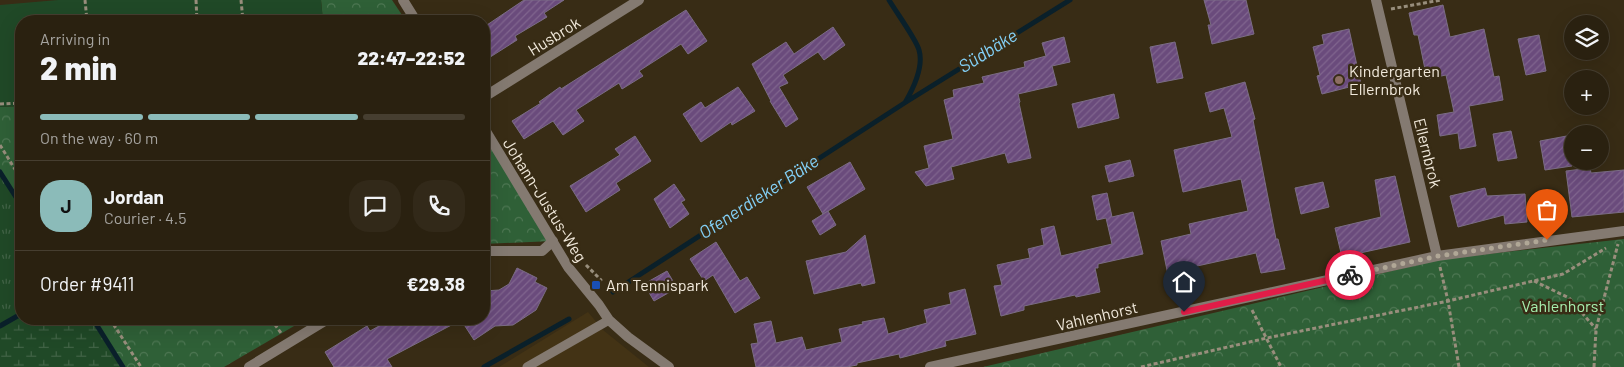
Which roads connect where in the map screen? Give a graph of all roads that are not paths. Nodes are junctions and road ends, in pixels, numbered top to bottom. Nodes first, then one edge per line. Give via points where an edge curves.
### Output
1 (403, 0) edge
2 (639, 0) edge
3 (1376, 0) edge
4 (412, 15) edge
5 (490, 93) edge
6 (490, 138) edge
7 (1624, 231) edge
8 (553, 242) junction
9 (490, 251) edge
10 (1438, 256) junction
11 (609, 320) junction
12 (318, 325) edge
13 (249, 367) edge
14 (527, 367) edge
15 (670, 367) edge
16 (930, 367) edge

1 - 4 street
2 - 5 street, Husbrok
3 - 10 street, Ellernbrok
6 - 8 street, Johann-Justus-Weg
7 - 10 street, Vahlenhorst
8 - 9 street via 542,251
8 - 11 street, Johann-Justus-Weg
10 - 16 street, Vahlenhorst
11 - 14 lane
11 - 15 street, Johann-Justus-Weg
12 - 13 street

